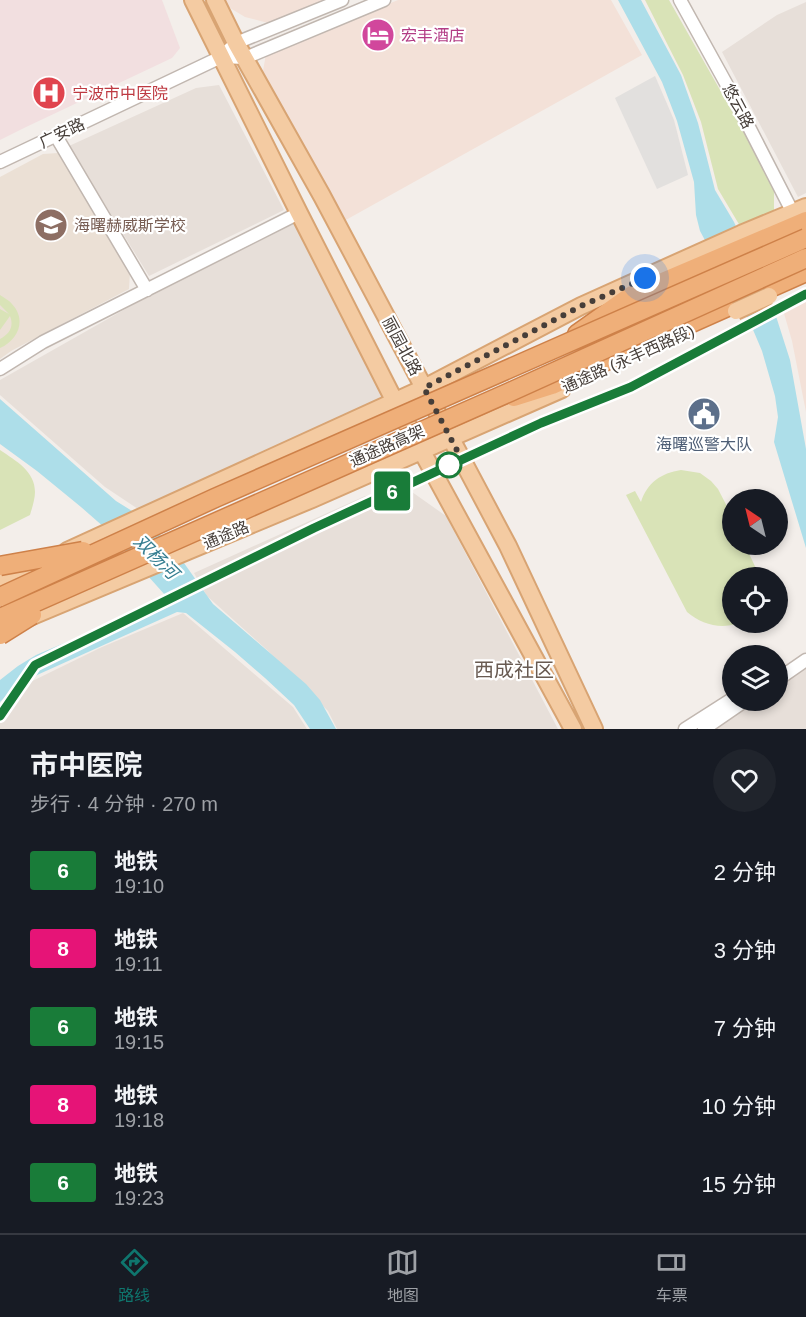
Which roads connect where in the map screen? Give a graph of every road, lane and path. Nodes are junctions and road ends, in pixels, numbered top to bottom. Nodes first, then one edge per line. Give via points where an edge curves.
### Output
1 (193, 0) edge
2 (215, 0) edge
3 (342, 0) edge
4 (384, 0) edge
5 (680, 0) edge
6 (236, 43) junction
7 (222, 57) junction
8 (244, 58) junction
9 (56, 136) junction
10 (0, 162) edge
11 (299, 213) junction
12 (801, 214) edge
13 (806, 238) edge
14 (806, 258) edge
15 (806, 272) edge
16 (806, 280) edge
17 (147, 290) junction
18 (564, 344) junction
19 (0, 369) edge
20 (424, 388) junction
21 (394, 400) junction
22 (458, 415) junction
23 (451, 438) junction
24 (421, 452) junction
25 (108, 540) junction
26 (0, 566) edge
27 (0, 582) edge
28 (65, 589) junction
29 (0, 597) edge
30 (0, 618) edge
31 (0, 629) edge
32 (0, 634) edge
33 (806, 651) edge
34 (806, 660) edge
35 (788, 663) edge
36 (788, 672) edge
37 (722, 705) edge
38 (730, 711) edge
39 (573, 729) edge
40 (594, 729) edge
41 (685, 729) edge
42 (704, 729) edge

1 - 7 main road, 丽园北路
2 - 6 main road, 丽园北路
3 - 6 street, 广安路
4 - 8 street, 广安路
5 - 12 street, 悠云路
6 - 7 street, 广安路
6 - 8 main road, 丽园北路
7 - 8 street, 广安路
7 - 9 street, 广安路
7 - 11 main road, 丽园北路
8 - 20 main road, 丽园北路
9 - 10 street, 广安路
9 - 17 street
11 - 17 street
11 - 21 main road, 丽园北路
12 - 18 highway, bridge via 632,295
12 - 20 main road via 741,234 581,306
13 - 18 highway, 通途路高架, bridge
14 - 22 highway, 通途路高架, bridge
15 - 22 highway, bridge via 552,385
16 - 23 main road, 通途路 (永丰西路段), bridge
17 - 19 street via 43,342
18 - 25 highway, 通途路高架, bridge via 237,489
20 - 21 main road
20 - 23 main road, 丽园北路
21 - 24 main road, 丽园北路
21 - 25 main road via 142,517
22 - 28 highway, 通途路高架, bridge
23 - 24 main road, 通途路
23 - 40 main road, 丽园北路 via 508,546
24 - 31 main road, 通途路
24 - 39 main road, 丽园北路
25 - 26 highway, bridge
25 - 27 main road
25 - 29 highway, 通途路高架, bridge
28 - 30 highway, 通途路高架, bridge
28 - 32 highway, bridge via 51,603
33 - 35 street
34 - 36 street
37 - 41 street
38 - 42 street

